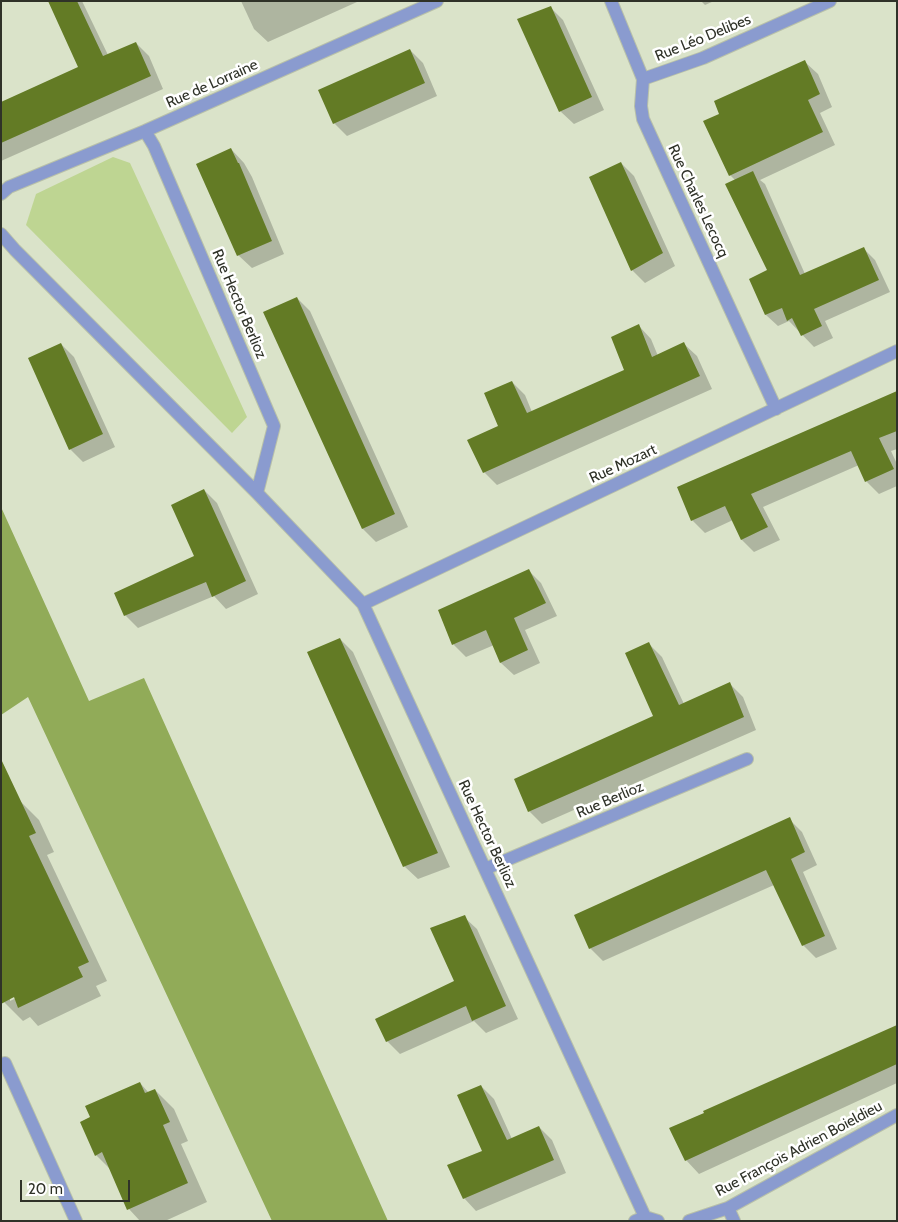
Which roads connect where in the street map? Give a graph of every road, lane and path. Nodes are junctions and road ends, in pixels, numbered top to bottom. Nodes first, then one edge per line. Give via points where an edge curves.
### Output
1 (436, 1) edge
2 (610, 1) edge
3 (830, 1) edge
4 (643, 79) junction
5 (146, 131) junction
6 (1, 194) edge
7 (1, 234) edge
8 (897, 351) edge
9 (776, 410) junction
10 (257, 493) junction
11 (363, 604) junction
12 (748, 759) dead end
13 (485, 869) junction
14 (5, 1063) dead end
15 (897, 1116) edge
16 (728, 1208) junction
17 (646, 1219) edge
18 (76, 1221) edge
19 (689, 1221) edge
20 (734, 1221) edge

1 - 5 street, Rue de Lorraine
2 - 4 street, Rue Charles Lecocq
3 - 4 street, Rue Léo Delibes via 702,58
4 - 9 street, Rue Charles Lecocq via 643,119
5 - 6 street, Rue de Lorraine via 10,187
5 - 10 street, Rue Hector Berlioz via 274,426
7 - 10 street, Rue Hector Berlioz
8 - 9 street, Rue Mozart
9 - 11 street, Rue Mozart
10 - 11 street, Rue Hector Berlioz
11 - 13 street, Rue Hector Berlioz
12 - 13 street, Rue Berlioz
13 - 17 street, Rue Hector Berlioz
14 - 18 street
15 - 16 street, Rue François Adrien Boieldieu
16 - 19 street, Rue François Adrien Boieldieu
16 - 20 street

